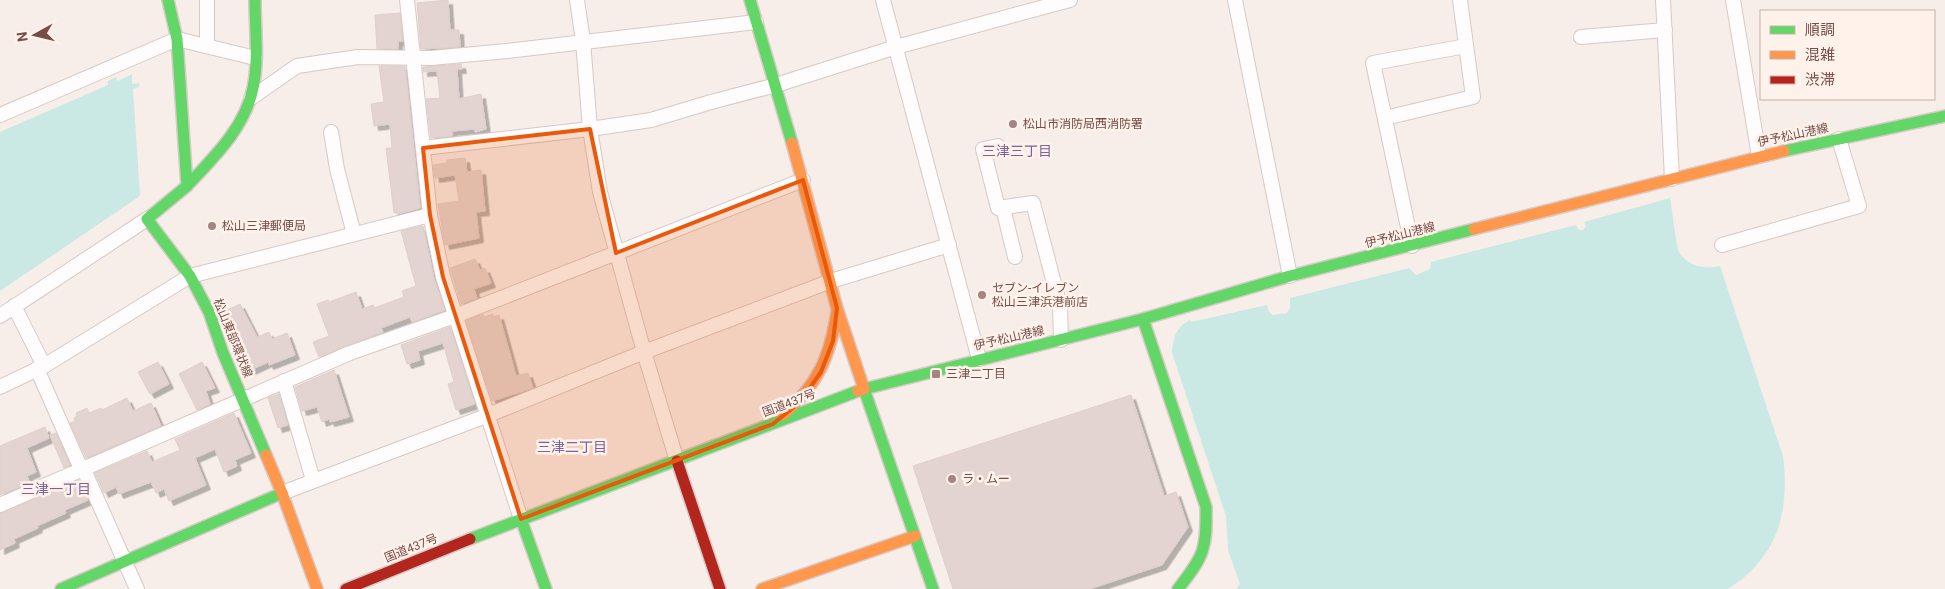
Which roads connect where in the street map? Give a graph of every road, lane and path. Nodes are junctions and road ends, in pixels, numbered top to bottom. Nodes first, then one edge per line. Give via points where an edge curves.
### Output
1 (168, 0) edge
2 (207, 0) edge
3 (255, 0) edge
4 (407, 0) edge
5 (577, 0) edge
6 (750, 0) edge
7 (884, 0) edge
8 (1070, 0) edge
9 (1235, 0) edge
10 (1460, 0) edge
11 (1663, 0) edge
12 (1732, 0) edge
13 (756, 22) junction
14 (1664, 30) junction
15 (1581, 37) dead end
16 (177, 39) junction
17 (583, 41) junction
18 (207, 46) junction
19 (1466, 46) junction
20 (896, 47) junction
21 (255, 58) junction
22 (412, 58) junction
23 (776, 85) junction
24 (251, 98) junction
25 (0, 115) edge
26 (1945, 116) edge
27 (1385, 118) junction
28 (590, 129) junction
29 (331, 132) dead end
30 (1839, 139) junction
31 (998, 146) dead end
32 (423, 148) junction
33 (1759, 156) junction
34 (1672, 178) junction
35 (803, 180) junction
36 (187, 186) junction
37 (1003, 208) junction
38 (430, 215) junction
39 (147, 219) junction
40 (354, 234) junction
41 (949, 245) junction
42 (1722, 245) dead end
43 (1412, 246) junction
44 (616, 253) junction
45 (1015, 257) dead end
46 (190, 276) junction
47 (1290, 276) junction
48 (830, 281) junction
49 (14, 306) junction
50 (837, 308) junction
51 (0, 316) edge
52 (455, 316) junction
53 (1143, 319) junction
54 (1061, 340) junction
55 (644, 352) junction
56 (979, 359) junction
57 (40, 368) junction
58 (284, 382) junction
59 (0, 387) edge
60 (864, 389) junction
61 (243, 399) junction
62 (486, 416) junction
63 (772, 424) junction
64 (678, 461) junction
65 (83, 471) junction
66 (313, 480) junction
67 (282, 493) junction
68 (0, 505) edge
69 (521, 520) junction
70 (915, 536) junction
71 (126, 561) junction
72 (61, 589) edge
73 (137, 589) edge
74 (317, 589) edge
75 (346, 589) edge
76 (546, 589) edge
77 (720, 589) edge
78 (762, 589) edge
79 (933, 589) edge
80 (1178, 589) edge

1 - 16 main road
2 - 18 street
3 - 21 main road
4 - 22 street
5 - 17 street
6 - 13 main road
7 - 20 street
8 - 20 street
9 - 47 street
10 - 19 street
11 - 14 street
12 - 33 street
13 - 17 street
13 - 23 main road
14 - 15 street
14 - 34 street
16 - 18 street
16 - 25 street
16 - 36 main road
17 - 22 street via 507,52
17 - 28 street
18 - 21 street
19 - 27 street via 1473,97
19 - 27 street via 1373,63
20 - 23 street
20 - 41 street
21 - 24 main road
22 - 24 street via 358,57 297,66
22 - 32 street
23 - 28 street via 651,120
23 - 35 main road
24 - 36 main road via 247,110 219,151
26 - 30 main road, 伊予松山港線
27 - 43 street
28 - 32 street
28 - 44 street via 600,192
29 - 40 street
30 - 33 main road, 伊予松山港線
30 - 42 street via 1859,206
31 - 37 street via 983,149 998,208
32 - 38 street
33 - 34 main road, 伊予松山港線
34 - 43 main road, 伊予松山港線
35 - 44 street
35 - 48 main road
36 - 39 main road
37 - 45 street
37 - 54 street via 1033,203 1060,306
38 - 40 street
38 - 52 street via 442,277
39 - 46 main road, 松山東部環状線
39 - 49 street
40 - 46 street
41 - 48 street
41 - 56 street
43 - 47 main road, 伊予松山港線
44 - 52 street
44 - 55 street
46 - 57 street
46 - 61 main road, 松山東部環状線 via 209,312
47 - 53 main road, 伊予松山港線
48 - 50 main road
48 - 55 street
49 - 51 street
49 - 57 street
50 - 60 main road
50 - 63 main road via 833,341 821,372 800,402
52 - 58 street via 350,353
52 - 62 street
53 - 54 main road, 伊予松山港線
53 - 80 main road via 1206,507 1207,536 1199,562
54 - 56 main road, 伊予松山港線
55 - 62 street
55 - 64 street
56 - 60 main road, 伊予松山港線
57 - 59 street
57 - 65 street
58 - 61 street
58 - 66 street
60 - 63 main road, 国道437号
60 - 70 main road
61 - 65 street
61 - 67 main road, 松山東部環状線
62 - 66 street
62 - 69 street
63 - 64 main road, 国道437号
64 - 69 main road, 国道437号
64 - 77 main road
65 - 68 street
65 - 71 street
66 - 67 street
67 - 71 main road
67 - 74 main road, 松山東部環状線
69 - 75 main road, 国道437号
69 - 76 main road
70 - 78 main road
70 - 79 main road
71 - 72 main road
71 - 73 street

